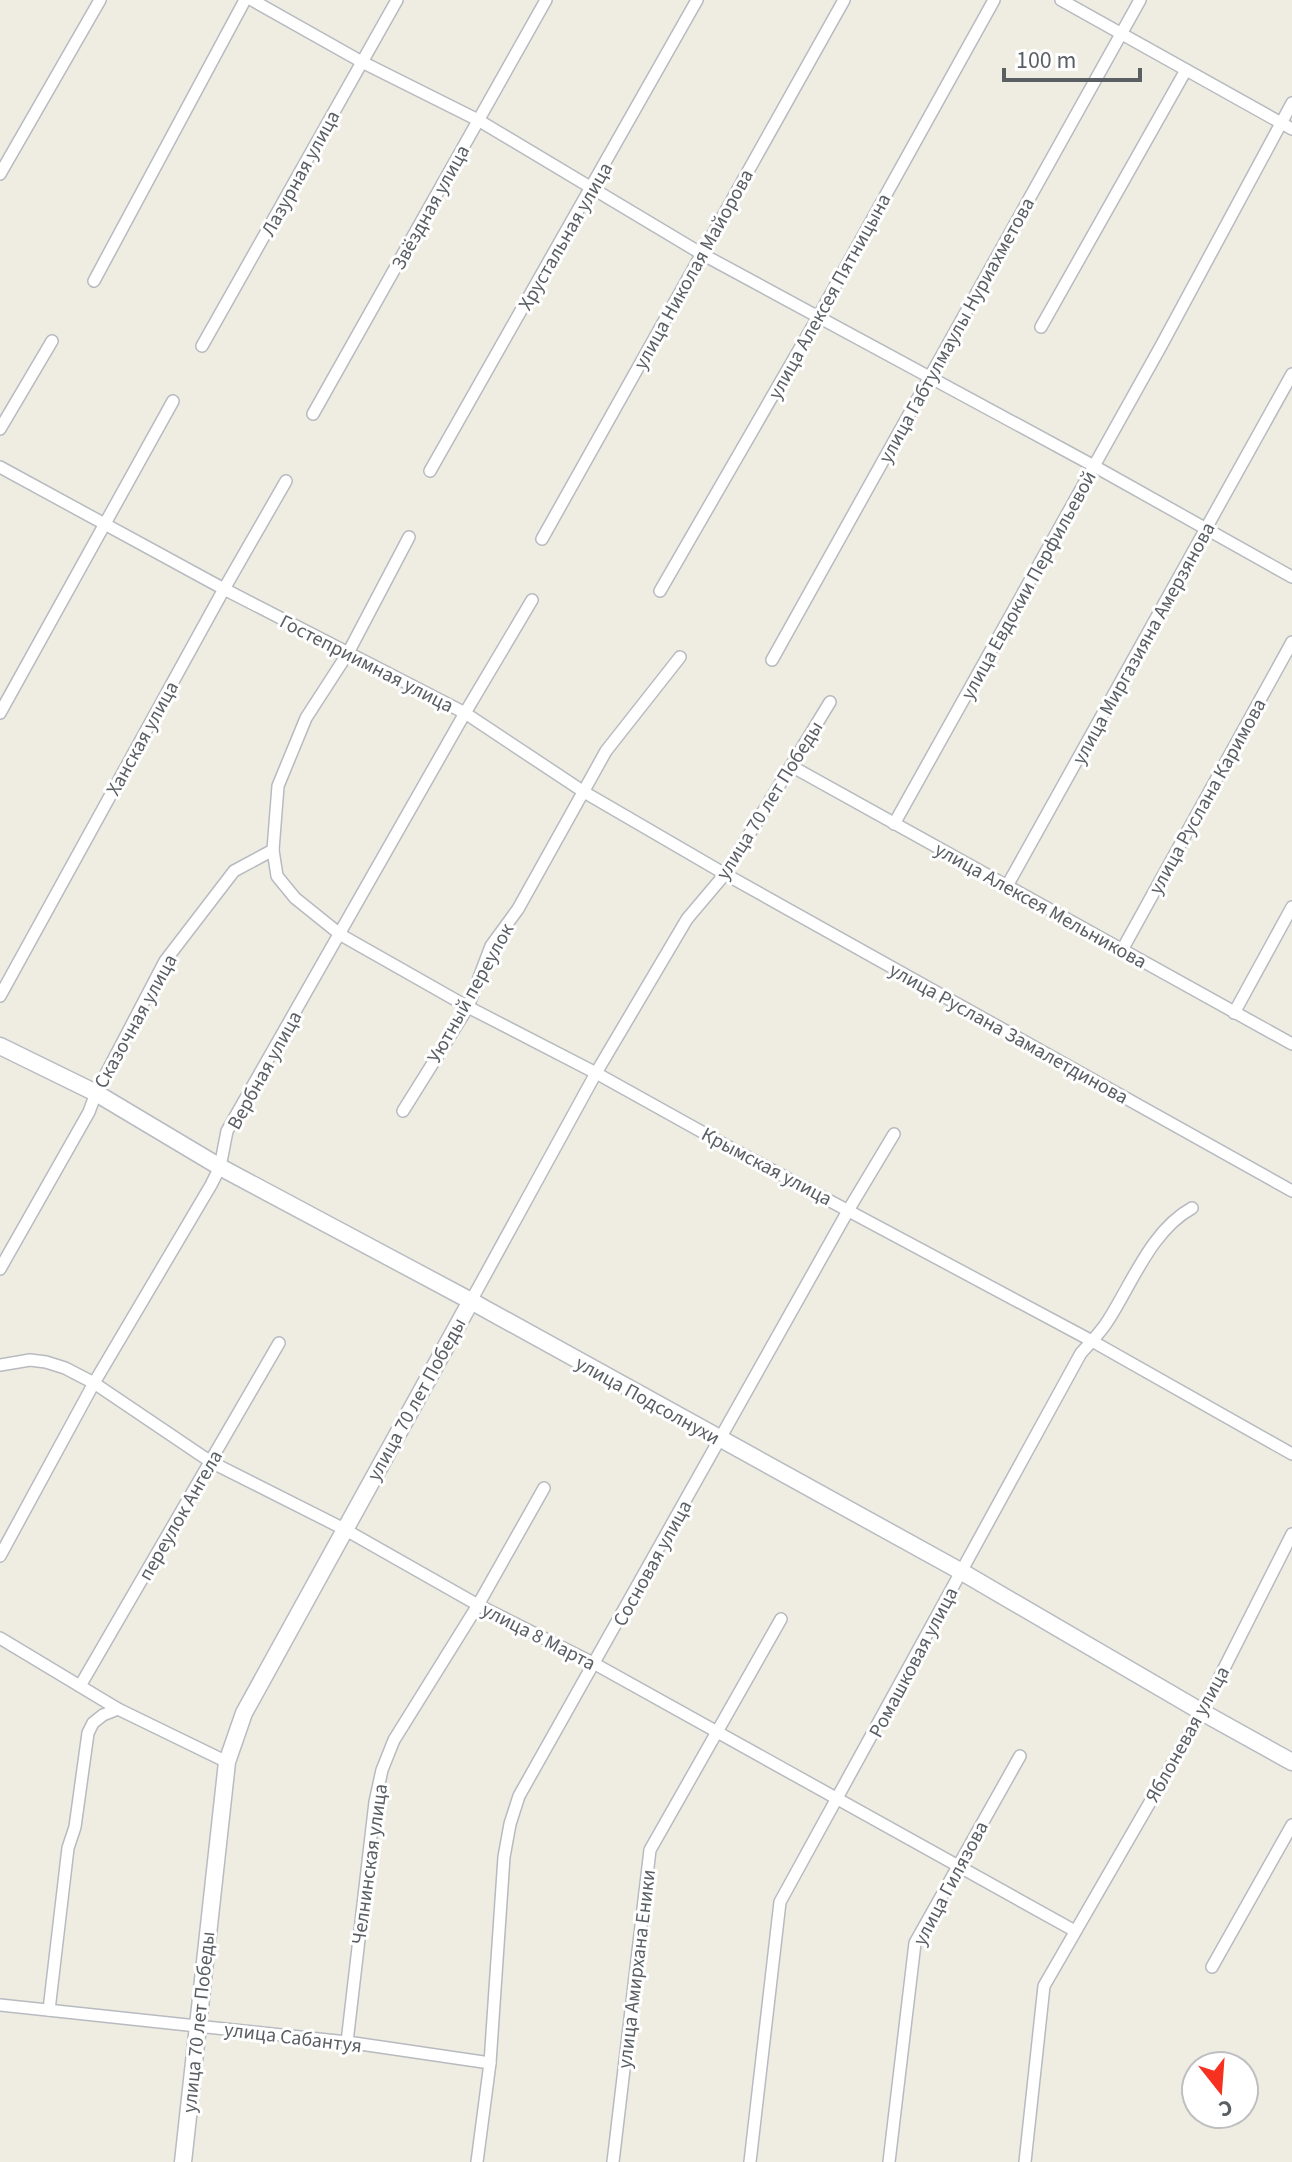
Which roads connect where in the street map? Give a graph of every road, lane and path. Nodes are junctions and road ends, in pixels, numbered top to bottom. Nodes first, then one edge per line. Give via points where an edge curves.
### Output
1 (100, 0) edge
2 (245, 0) edge
3 (252, 0) edge
4 (397, 0) edge
5 (546, 0) edge
6 (697, 0) edge
7 (844, 0) edge
8 (994, 0) edge
9 (1061, 0) edge
10 (1140, 0) edge
11 (1121, 34) junction
12 (362, 62) junction
13 (1186, 70) junction
14 (1292, 103) edge
15 (478, 120) junction
16 (1281, 123) junction
17 (1292, 129) edge
18 (0, 174) edge
19 (593, 187) junction
20 (702, 254) junction
21 (94, 281) dead end
22 (818, 317) junction
23 (1041, 327) dead end
24 (52, 341) dead end
25 (202, 346) dead end
26 (1292, 374) edge
27 (929, 377) junction
28 (173, 401) dead end
29 (313, 414) dead end
30 (0, 429) edge
31 (1094, 466) junction
32 (0, 467) edge
33 (430, 471) dead end
34 (286, 481) dead end
35 (104, 524) junction
36 (1207, 529) junction
37 (409, 537) dead end
38 (542, 539) dead end
39 (1292, 577) edge
40 (224, 589) junction
41 (660, 591) dead end
42 (532, 600) dead end
43 (1292, 642) edge
44 (348, 653) junction
45 (680, 657) dead end
46 (772, 660) dead end
47 (830, 702) dead end
48 (0, 713) edge
49 (465, 713) junction
50 (791, 766) junction
51 (584, 792) junction
52 (894, 824) junction
53 (273, 850) junction
54 (725, 874) junction
55 (1007, 886) junction
56 (1292, 907) edge
57 (341, 935) junction
58 (1122, 950) junction
59 (0, 996) edge
60 (468, 1007) junction
61 (1234, 1013) junction
62 (1292, 1044) edge
63 (0, 1046) edge
64 (596, 1073) junction
65 (96, 1093) junction
66 (403, 1111) dead end
67 (894, 1134) dead end
68 (220, 1167) junction
69 (1292, 1191) edge
70 (1192, 1208) dead end
71 (849, 1209) junction
72 (0, 1269) edge
73 (471, 1301) junction
74 (1092, 1341) junction
75 (279, 1343) dead end
76 (0, 1365) edge
77 (94, 1383) junction
78 (720, 1441) junction
79 (1292, 1454) edge
80 (211, 1462) junction
81 (544, 1488) dead end
82 (344, 1529) junction
83 (1292, 1534) edge
84 (0, 1556) edge
85 (962, 1572) junction
86 (478, 1605) junction
87 (781, 1619) dead end
88 (0, 1638) edge
89 (595, 1664) junction
90 (80, 1686) junction
91 (118, 1709) junction
92 (1202, 1712) junction
93 (718, 1732) junction
94 (1020, 1756) dead end
95 (227, 1762) junction
96 (1292, 1762) edge
97 (839, 1798) junction
98 (1292, 1825) edge
99 (957, 1865) junction
100 (1075, 1931) junction
101 (1212, 1967) dead end
102 (0, 2005) edge
103 (49, 2010) junction
104 (196, 2025) junction
105 (347, 2042) junction
106 (490, 2063) junction
107 (183, 2162) edge
108 (477, 2162) edge
109 (613, 2162) edge
110 (750, 2162) edge
111 (889, 2162) edge
112 (1025, 2162) edge

1 - 18 street
2 - 21 street
3 - 12 street
4 - 12 street, Лазурная улица
5 - 15 street, Звёздная улица
6 - 19 street, Хрустальная улица
7 - 20 street, улица Николая Майорова
8 - 22 street, улица Алексея Пятницына
9 - 11 street
10 - 11 street, улица Габтулмаулы Нуриахметова
11 - 13 street
11 - 27 street, улица Габтулмаулы Нуриахметова
12 - 15 street
12 - 25 street, Лазурная улица
13 - 16 street
13 - 23 street
14 - 16 street, улица Евдокии Перфильевой
15 - 19 street
15 - 29 street, Звёздная улица
16 - 17 street
16 - 31 street, улица Евдокии Перфильевой
19 - 20 street
19 - 33 street, Хрустальная улица
20 - 22 street
20 - 38 street, улица Николая Майорова
22 - 27 street
22 - 41 street, улица Алексея Пятницына
24 - 30 street
26 - 36 street, улица Миргазияна Амерзянова
27 - 31 street
27 - 46 street, улица Габтулмаулы Нуриахметова
28 - 35 street
31 - 36 street
31 - 52 street, улица Евдокии Перфильевой
32 - 35 street, Гостеприимная улица
34 - 40 street, Ханская улица
35 - 40 street, Гостеприимная улица
35 - 48 street
36 - 39 street
36 - 55 street, улица Миргазияна Амерзянова
37 - 44 street
40 - 44 street, Гостеприимная улица
40 - 59 street, Ханская улица
42 - 49 street, Вербная улица
43 - 58 street, улица Руслана Каримова
44 - 49 street, Гостеприимная улица
44 - 53 street via 306,718 278,786
45 - 51 street, Уютный переулок via 606,751
47 - 50 street, улица 70 лет Победы
49 - 51 street, Гостеприимная улица
49 - 57 street, Вербная улица
50 - 52 street, улица Алексея Мельникова
50 - 54 street, улица 70 лет Победы
51 - 54 street, Гостеприимная улица
51 - 60 street, Уютный переулок via 491,946
52 - 55 street, улица Алексея Мельникова
53 - 57 street, Крымская улица via 277,876
53 - 65 street, Сказочная улица via 234,871 165,961
54 - 64 street, улица 70 лет Победы via 687,919
54 - 69 street, улица Руслана Замалетдинова
55 - 58 street, улица Алексея Мельникова
56 - 61 street
57 - 60 street, Крымская улица
57 - 68 street, Вербная улица via 227,1131
58 - 61 street, улица Алексея Мельникова
60 - 64 street, Крымская улица
60 - 66 street, Уютный переулок
61 - 62 street, улица Алексея Мельникова
63 - 65 street, улица Подсолнухи
64 - 71 street, Крымская улица
64 - 73 street, улица 70 лет Победы
65 - 68 street, улица Подсолнухи
65 - 72 street, Сказочная улица
67 - 71 street, Сосновая улица
68 - 73 street, улица Подсолнухи
68 - 77 street, Вербная улица
70 - 74 street, Ромашковая улица via 1166,1228
71 - 74 street, Крымская улица
71 - 78 street, Сосновая улица
73 - 78 street, улица Подсолнухи
73 - 82 street, улица 70 лет Победы
74 - 79 street, Крымская улица
74 - 85 street, Ромашковая улица
75 - 80 street, переулок Ангела
76 - 77 street, улица 8 Марта via 46,1362
77 - 80 street, улица 8 Марта
77 - 84 street, Вербная улица
78 - 85 street, улица Подсолнухи
78 - 89 street, Сосновая улица
80 - 82 street, улица 8 Марта
80 - 90 street, переулок Ангела
81 - 86 street, Челнинская улица
82 - 86 street, улица 8 Марта
82 - 95 street, улица 70 лет Победы via 244,1713
83 - 92 street, Яблоневая улица
85 - 92 street, улица Подсолнухи
85 - 97 street, Ромашковая улица
86 - 89 street, улица 8 Марта
86 - 105 street, Челнинская улица via 394,1740 382,1770
87 - 93 street, улица Амирхана Еники
88 - 90 street
89 - 93 street, улица 8 Марта
89 - 106 street, Сосновая улица via 519,1796 510,1824
90 - 91 street
91 - 95 street
91 - 103 street via 93,1723 84,1748
92 - 96 street, улица Подсолнухи
92 - 100 street, Яблоневая улица
93 - 97 street, улица 8 Марта
93 - 109 street, улица Амирхана Еники via 650,1850
94 - 99 street, улица Гилязова
95 - 104 street, улица 70 лет Победы
97 - 99 street, улица 8 Марта
97 - 110 street, Ромашковая улица via 780,1902
98 - 101 street
99 - 100 street, улица 8 Марта
99 - 111 street, улица Гилязова via 915,1943
100 - 112 street, Яблоневая улица via 1044,1986
102 - 103 street, улица Сабантуя
103 - 104 street, улица Сабантуя
104 - 105 street, улица Сабантуя
104 - 107 street, улица 70 лет Победы
105 - 106 street, улица Сабантуя
106 - 108 street, Сосновая улица

